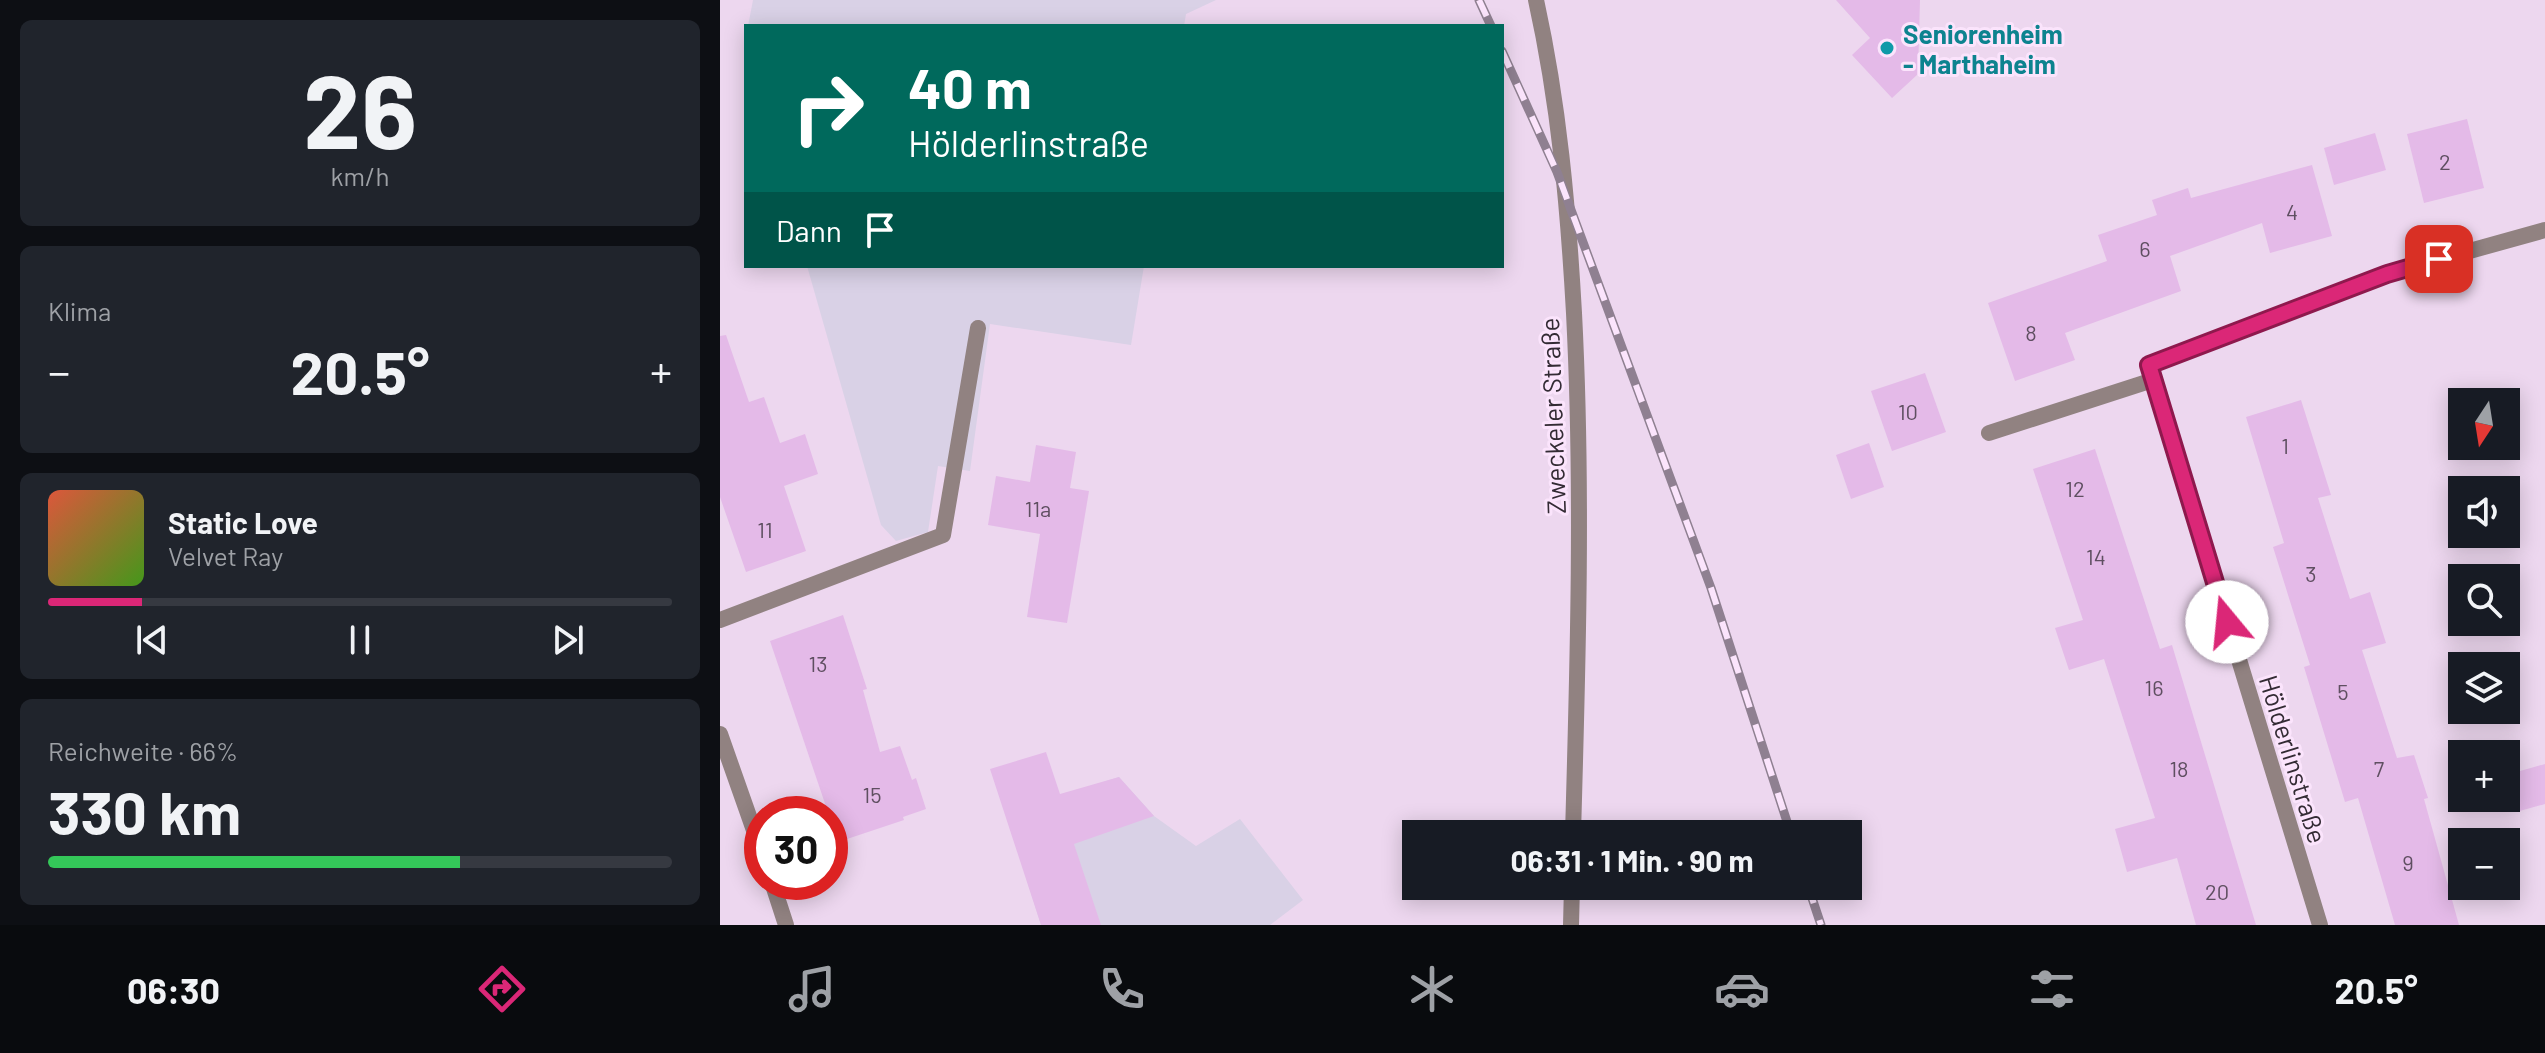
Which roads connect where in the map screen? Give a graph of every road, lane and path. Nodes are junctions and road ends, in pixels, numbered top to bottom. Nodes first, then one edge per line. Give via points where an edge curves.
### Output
1 (1536, 0) edge
2 (2545, 230) edge
3 (978, 328) dead end
4 (2153, 380) junction
5 (1989, 433) dead end
6 (720, 620) edge
7 (720, 734) edge
8 (744, 802) edge
9 (1573, 820) edge
10 (778, 900) edge
11 (1572, 900) edge
12 (786, 925) edge
13 (1571, 925) edge
14 (2320, 925) edge

1 - 9 street, Zweckeler Straße via 1552,71 1567,197 1579,447
2 - 4 street via 2387,274 2149,365
3 - 6 street via 943,535
4 - 5 street
4 - 14 street, Hölderlinstraße
7 - 8 street
10 - 12 street
11 - 13 street

